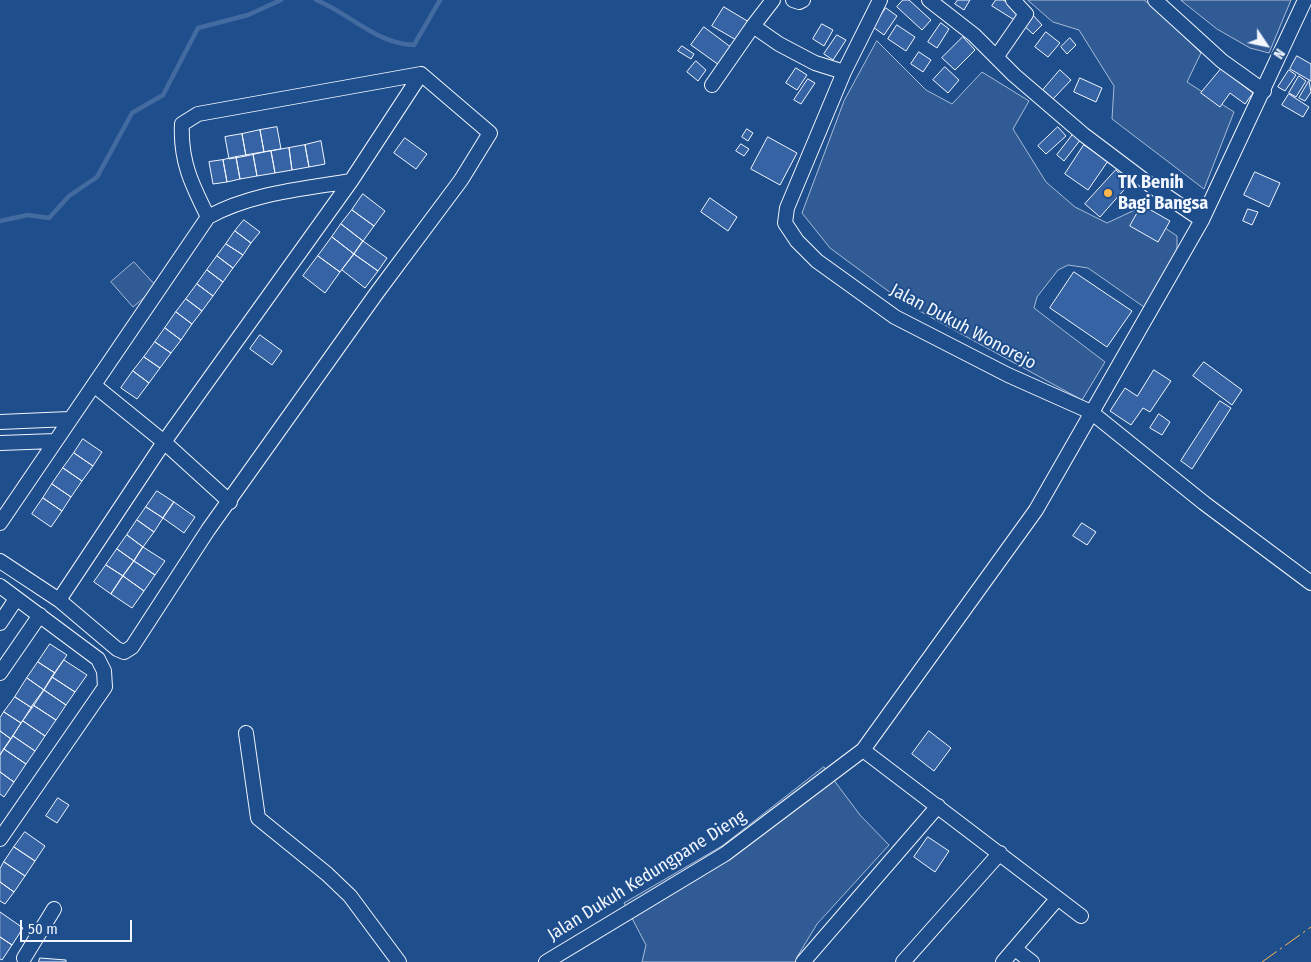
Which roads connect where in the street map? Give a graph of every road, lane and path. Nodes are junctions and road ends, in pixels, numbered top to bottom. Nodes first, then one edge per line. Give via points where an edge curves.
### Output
1 (774, 0) edge
2 (793, 0) edge
3 (803, 0) edge
4 (929, 0) edge
5 (1013, 0) edge
6 (1155, 0) edge
7 (1305, 0) edge
8 (875, 2) edge
9 (753, 26) junction
10 (997, 56) junction
11 (844, 72) junction
12 (421, 74) junction
13 (712, 85) dead end
14 (1264, 91) junction
15 (351, 181) junction
16 (208, 217) junction
17 (1202, 220) junction
18 (95, 386) junction
19 (1091, 412) junction
20 (69, 419) junction
21 (0, 422) edge
22 (55, 441) junction
23 (164, 442) junction
24 (0, 443) edge
25 (230, 502) junction
26 (0, 523) edge
27 (0, 561) edge
28 (1311, 583) edge
29 (0, 586) edge
30 (16, 599) junction
31 (59, 600) junction
32 (40, 615) junction
33 (0, 623) edge
34 (0, 673) edge
35 (246, 733) dead end
36 (863, 750) junction
37 (938, 806) junction
38 (0, 838) edge
39 (1000, 853) junction
40 (1057, 899) junction
41 (54, 909) dead end
42 (1081, 916) dead end
43 (1015, 949) junction
44 (23, 961) edge
45 (399, 962) edge
46 (546, 962) edge
47 (803, 962) edge
48 (903, 962) edge
49 (1003, 962) edge
50 (1032, 962) edge

1 - 9 street
2 - 3 street
4 - 10 street
5 - 10 street via 1026,14
6 - 14 street via 1222,61
7 - 14 street
8 - 11 street, Jalan Dukuh Wonorejo
9 - 11 street via 815,63
9 - 13 street
10 - 17 street via 1014,75 1084,135
11 - 19 street, Jalan Dukuh Wonorejo via 787,208 786,223 796,241 817,261 896,317 1008,375
12 - 15 street
12 - 16 street via 198,114 182,124 181,142 187,175
12 - 25 street via 490,133 462,180 376,294
14 - 17 street
15 - 16 street via 262,196 228,206
15 - 23 street
16 - 18 street
17 - 19 street
18 - 20 street
18 - 23 street
19 - 28 street, Jalan Dukuh Wonorejo via 1204,503
19 - 36 street via 1036,510
20 - 21 street
20 - 22 street
22 - 24 street
22 - 26 street
23 - 25 street
23 - 31 street
25 - 31 street via 208,530 132,647 124,652
27 - 31 street
29 - 30 street
30 - 32 street
30 - 33 street
32 - 34 street
32 - 38 street via 98,659 104,671 105,686
35 - 45 street via 258,818 350,896
36 - 37 street
36 - 46 street, Jalan Dukuh Kedungpane Dieng via 725,854
37 - 39 street
37 - 47 street
39 - 40 street
39 - 48 street
40 - 42 street
40 - 43 street
41 - 44 street
43 - 49 street
43 - 50 street

